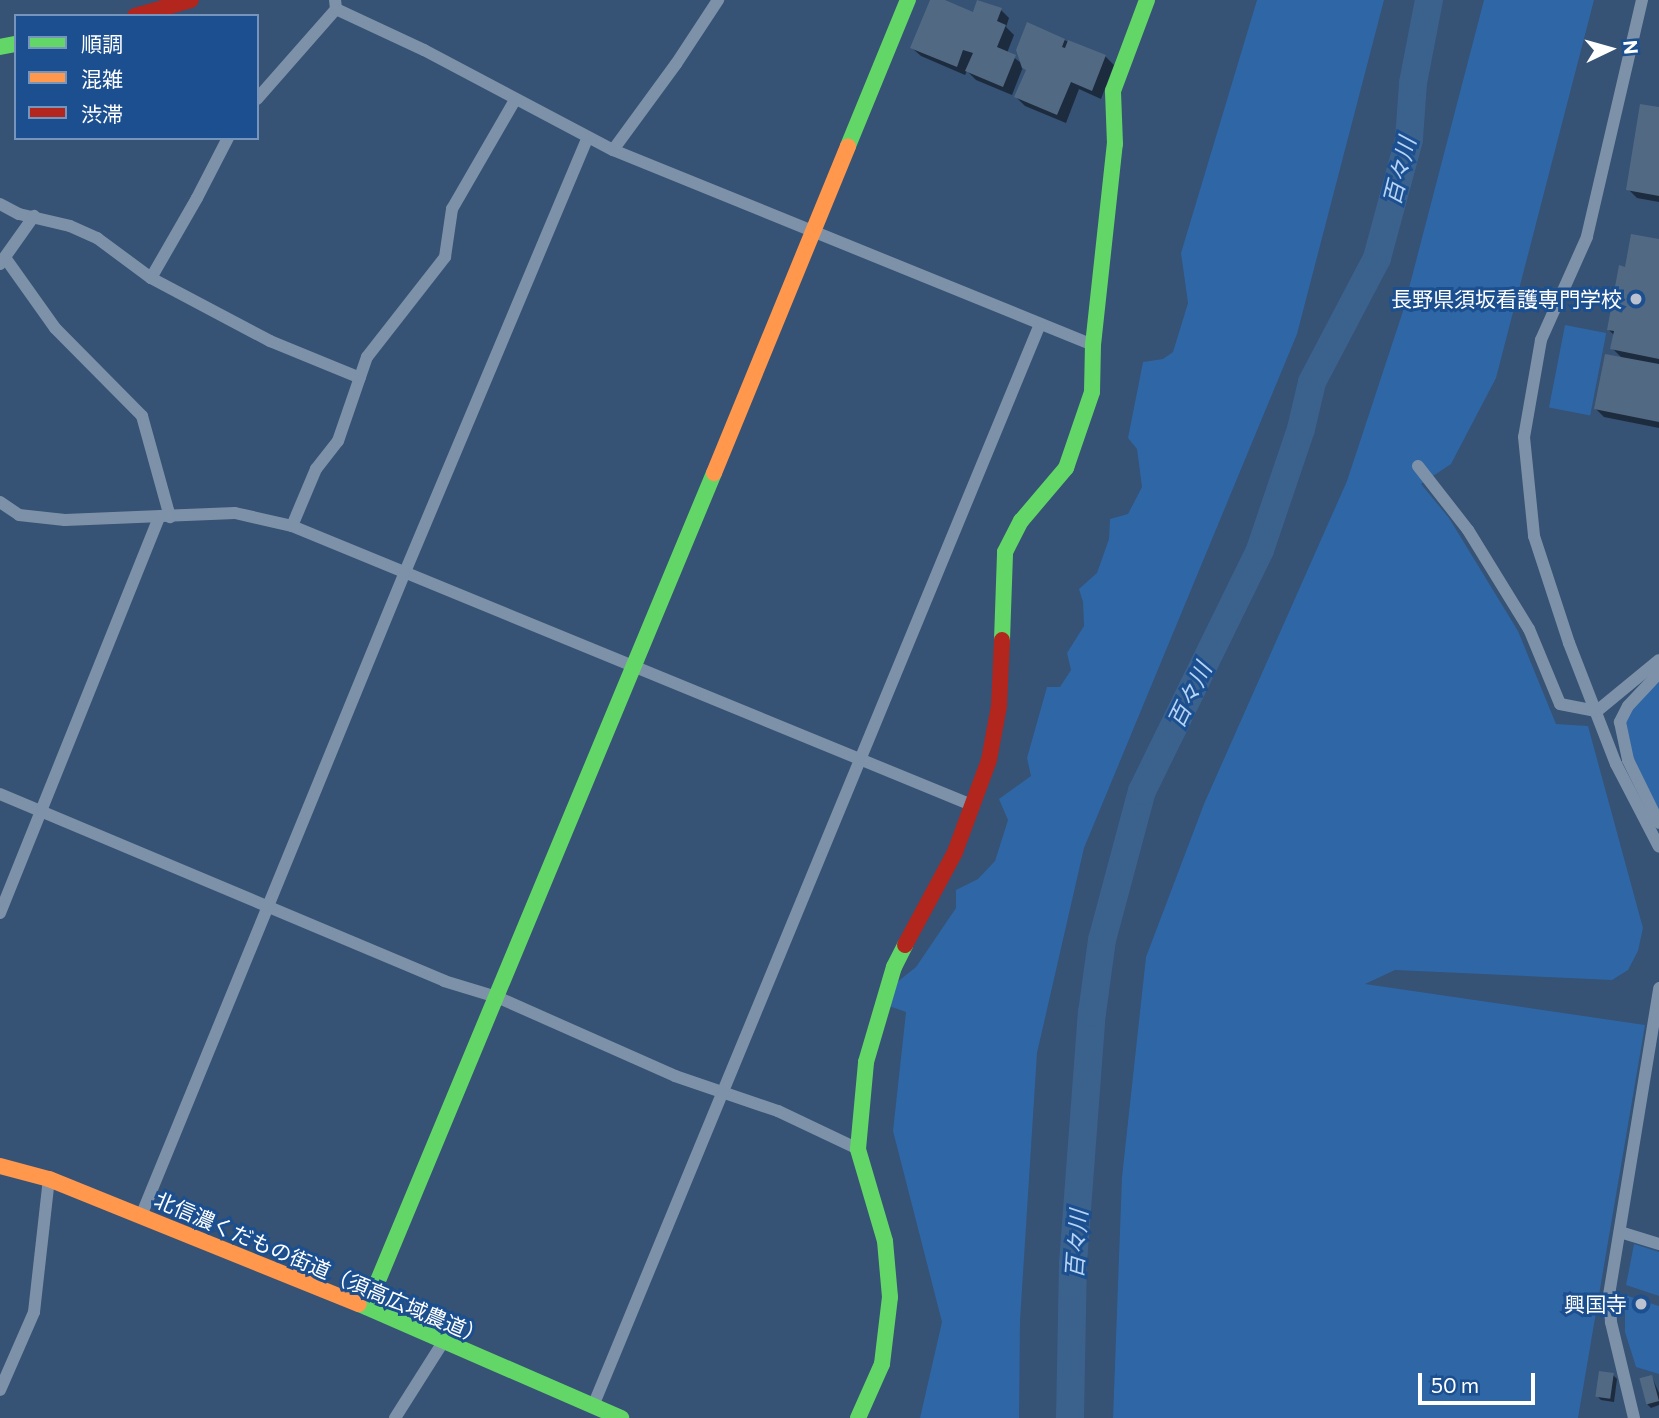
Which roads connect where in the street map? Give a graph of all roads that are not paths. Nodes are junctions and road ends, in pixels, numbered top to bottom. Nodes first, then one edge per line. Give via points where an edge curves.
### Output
1 (191, 0) edge
2 (718, 0) edge
3 (908, 0) edge
4 (1147, 0) edge
5 (1642, 0) edge
6 (335, 5) edge
7 (142, 14) edge
8 (259, 97) edge
9 (515, 100) junction
10 (587, 139) junction
11 (227, 140) edge
12 (613, 150) junction
13 (0, 204) edge
14 (34, 216) junction
15 (814, 232) junction
16 (3, 262) edge
17 (151, 278) junction
18 (1040, 324) junction
19 (1093, 345) junction
20 (360, 378) junction
21 (1418, 466) dead end
22 (0, 502) edge
23 (165, 517) junction
24 (292, 526) junction
25 (405, 572) junction
26 (1659, 660) edge
27 (632, 668) junction
28 (1659, 673) edge
29 (1597, 711) junction
30 (858, 759) junction
31 (0, 794) edge
32 (974, 806) junction
33 (41, 811) junction
34 (1659, 823) edge
35 (1659, 847) edge
36 (266, 907) junction
37 (0, 913) edge
38 (1659, 988) edge
39 (497, 997) junction
40 (723, 1092) junction
41 (858, 1149) junction
42 (0, 1166) edge
43 (49, 1179) junction
44 (141, 1216) junction
45 (1620, 1232) junction
46 (1659, 1244) edge
47 (367, 1307) junction
48 (443, 1342) junction
49 (0, 1390) edge
50 (593, 1406) junction
51 (395, 1418) edge
52 (621, 1418) edge
53 (858, 1418) edge
54 (1634, 1418) edge

1 - 7 street
2 - 12 street
3 - 15 street
4 - 19 street via 1113,91 1115,144
5 - 29 street via 1587,237 1541,340 1524,438 1534,536
6 - 8 street
6 - 9 street
9 - 10 street
9 - 20 street via 452,209 445,257 367,357
10 - 12 street
10 - 25 street
11 - 17 street
12 - 15 street
13 - 14 street
14 - 16 street
14 - 17 street via 97,238
15 - 18 street
15 - 27 street
16 - 23 street via 55,328 142,416
17 - 20 street via 270,341
18 - 19 street
18 - 30 street
19 - 32 street via 1092,392 1066,468 1021,521 1005,552 999,706
20 - 24 street via 338,441 316,469
21 - 29 street via 1468,530 1529,629 1560,704
22 - 23 street via 19,515 65,520
23 - 24 street via 235,513
23 - 33 street
24 - 25 street
25 - 27 street
25 - 36 street
26 - 29 street
27 - 30 street
27 - 39 street
28 - 34 street via 1633,700 1620,722 1628,760
29 - 35 street via 1616,764
30 - 32 street
30 - 40 street
31 - 33 street
32 - 41 street via 894,967 866,1062
33 - 36 street
33 - 37 street
36 - 39 street via 444,981
36 - 44 street
38 - 45 street
39 - 40 street via 675,1076
39 - 47 street
40 - 41 street via 778,1111
40 - 50 street
41 - 53 street via 885,1241 890,1297 882,1364
42 - 43 street, 北信濃くだもの街道（須高広域農道）
43 - 44 street, 北信濃くだもの街道（須高広域農道）
43 - 49 street via 34,1312
44 - 47 street, 北信濃くだもの街道（須高広域農道）
45 - 46 street
45 - 54 street via 1610,1309
47 - 48 street, 北信濃くだもの街道（須高広域農道）
48 - 50 street, 北信濃くだもの街道（須高広域農道）
48 - 51 street
50 - 52 street, 北信濃くだもの街道（須高広域農道）

